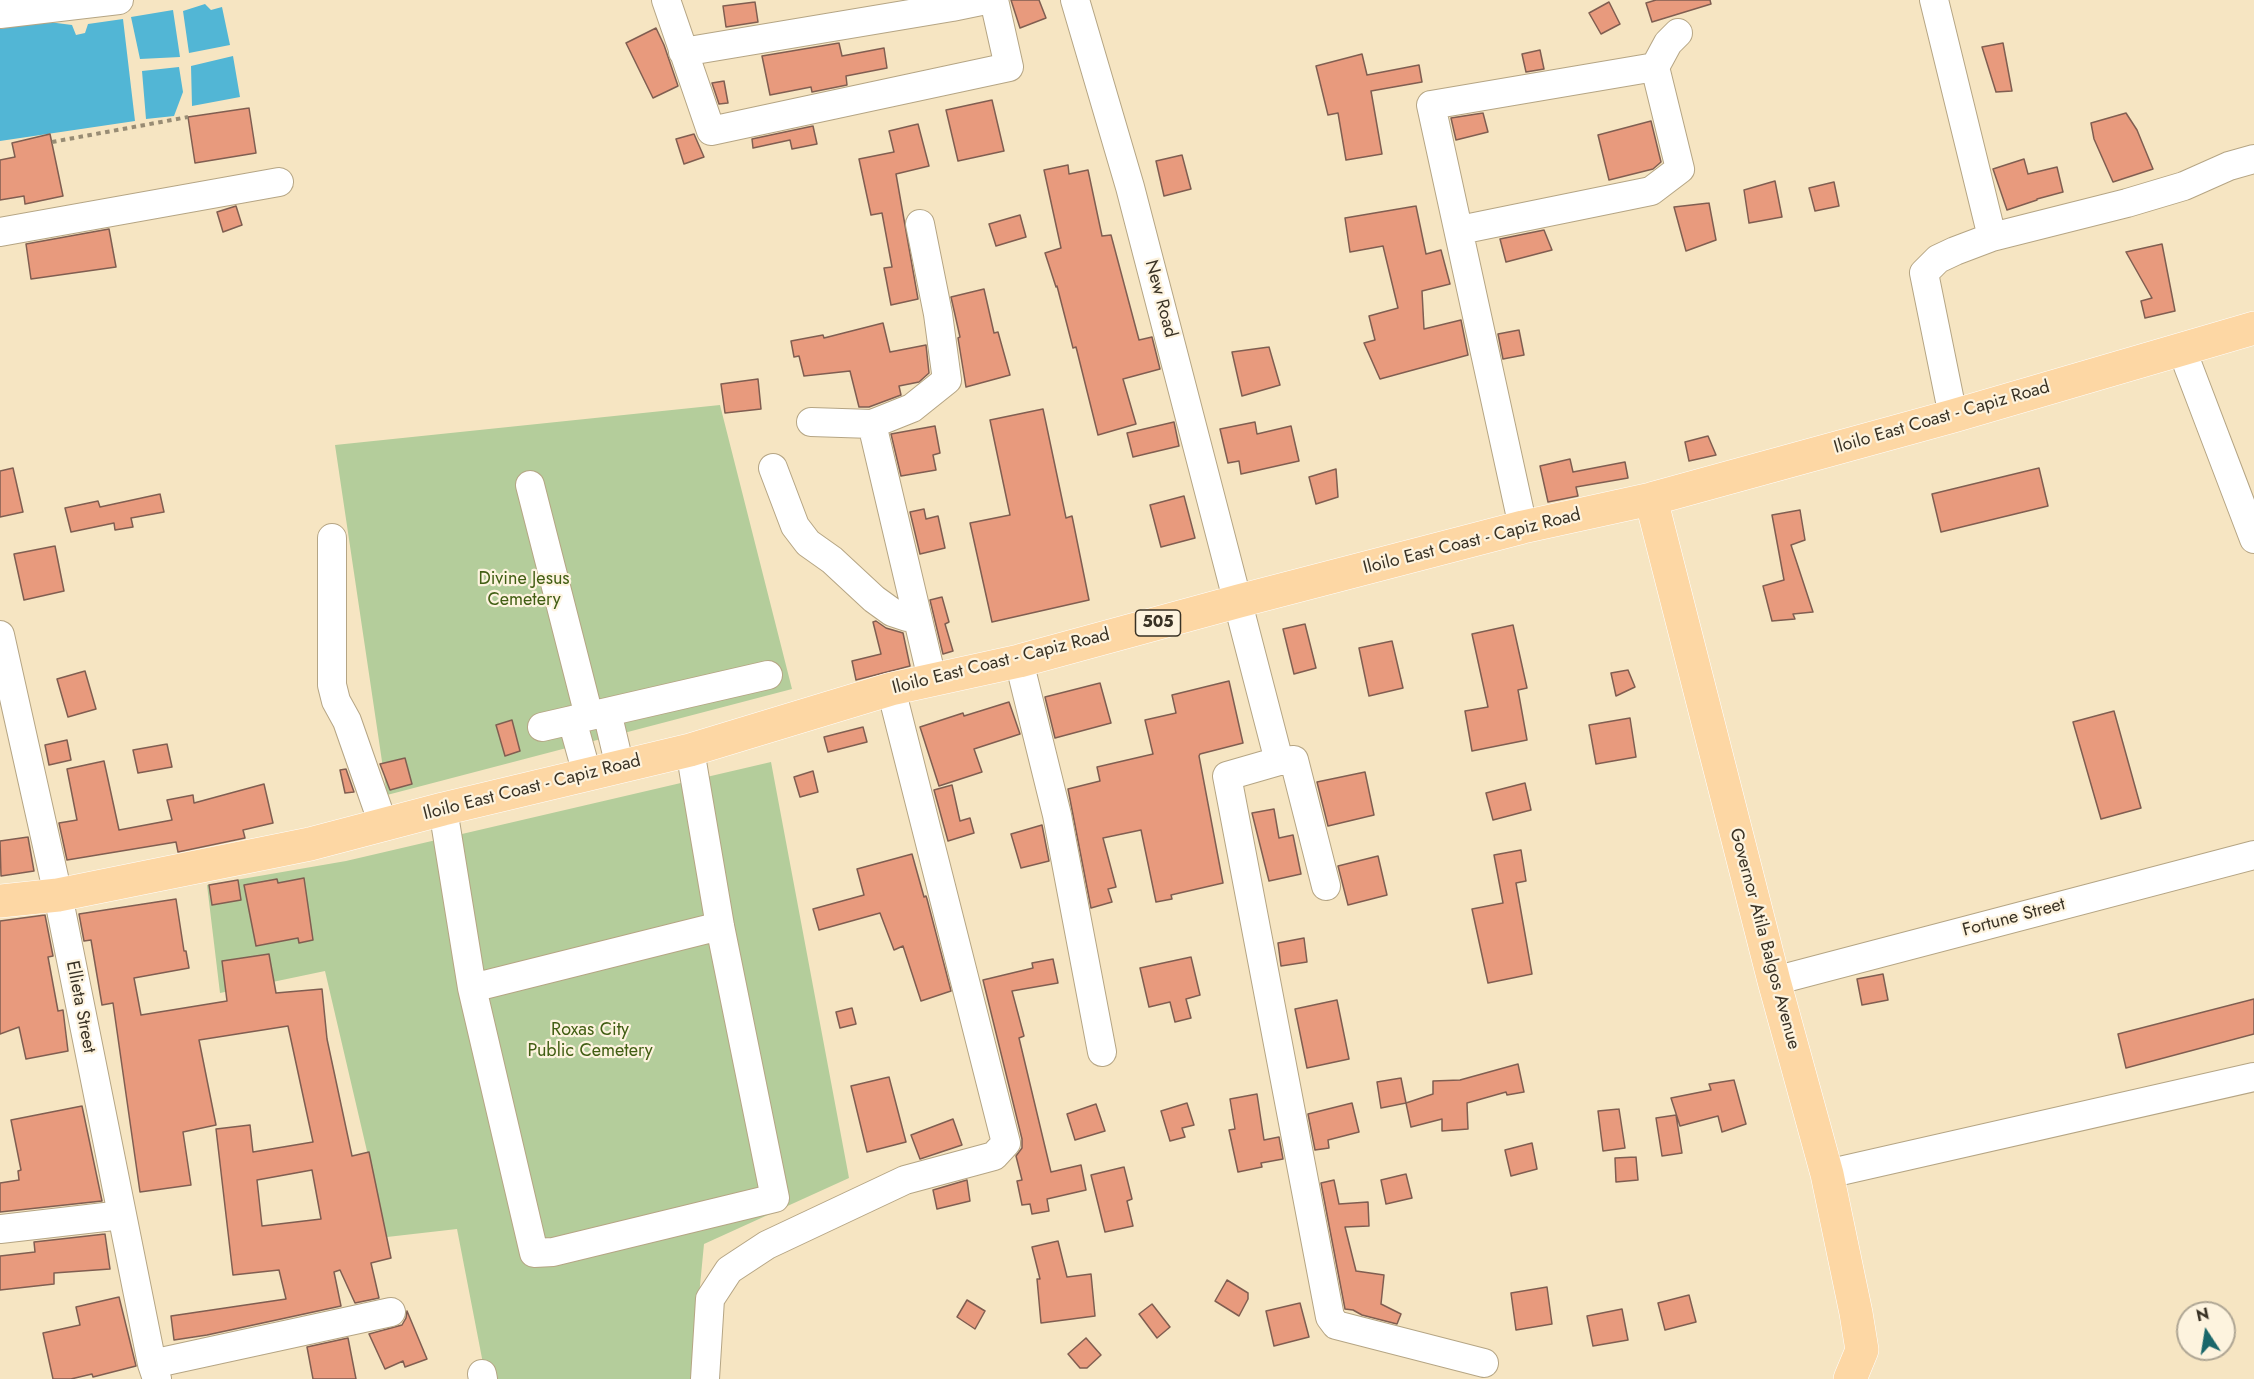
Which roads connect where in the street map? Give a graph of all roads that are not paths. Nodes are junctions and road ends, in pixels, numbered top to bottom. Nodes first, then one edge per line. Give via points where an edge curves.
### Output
1 (119, 0) edge
2 (666, 0) edge
3 (986, 0) edge
4 (994, 0) edge
5 (1075, 0) edge
6 (1934, 0) edge
7 (89, 2) edge
8 (0, 14) edge
9 (1678, 33) dead end
10 (683, 52) junction
11 (1655, 67) junction
12 (2254, 159) edge
13 (279, 182) dead end
14 (920, 224) dead end
15 (1460, 230) junction
16 (0, 232) edge
17 (1992, 237) junction
18 (2254, 328) edge
19 (2182, 350) junction
20 (1953, 416) junction
21 (811, 422) dead end
22 (872, 424) junction
23 (773, 468) dead end
24 (530, 485) dead end
25 (1651, 499) junction
26 (1523, 527) junction
27 (332, 538) dead end
28 (2254, 539) edge
29 (1239, 601) junction
30 (917, 617) junction
31 (0, 635) edge
32 (1019, 661) junction
33 (4, 671) edge
34 (768, 675) dead end
35 (932, 679) junction
36 (891, 689) junction
37 (589, 716) junction
38 (542, 726) dead end
39 (690, 750) junction
40 (1279, 761) junction
41 (620, 767) junction
42 (586, 774) junction
43 (442, 809) junction
44 (383, 824) junction
45 (2254, 855) edge
46 (1326, 886) dead end
47 (58, 895) junction
48 (0, 901) edge
49 (720, 926) junction
50 (1774, 981) junction
51 (472, 988) junction
52 (1101, 1052) dead end
53 (2254, 1077) edge
54 (1827, 1174) junction
55 (122, 1215) junction
56 (0, 1229) edge
57 (391, 1312) dead end
58 (1484, 1363) dead end
59 (152, 1375) edge
60 (705, 1379) edge
61 (1850, 1379) edge

1 - 7 street
2 - 10 street
3 - 10 street
4 - 10 street via 1009,66 711,131
5 - 29 street, New Road via 1130,188
6 - 17 street
7 - 8 street
9 - 11 street
11 - 15 street via 1680,169 1651,191
11 - 15 street via 1431,105
12 - 17 street via 2139,200
13 - 16 street
14 - 22 street via 947,380 912,408
15 - 26 street
17 - 20 street via 1938,259 1924,273
18 - 19 main road, Iloilo East Coast - Capiz Road / 505
19 - 20 main road, Iloilo East Coast - Capiz Road / 505
19 - 28 street
20 - 25 main road, Iloilo East Coast - Capiz Road / 505
21 - 22 street
22 - 30 street
23 - 30 street via 795,526 808,543 892,612
24 - 37 street
25 - 26 main road, Iloilo East Coast - Capiz Road / 505
25 - 50 main road, Governor Atila Balgos Avenue
26 - 29 main road, Iloilo East Coast - Capiz Road / 505
27 - 44 street via 332,685
29 - 32 main road, Iloilo East Coast - Capiz Road / 505
29 - 40 street, New Road
30 - 35 street
31 - 33 street, Ellieta Street
32 - 35 main road, Iloilo East Coast - Capiz Road / 505
32 - 52 street via 1057,815
33 - 47 street, Ellieta Street
34 - 37 street
35 - 36 main road, Iloilo East Coast - Capiz Road / 505
36 - 39 main road, Iloilo East Coast - Capiz Road / 505
36 - 60 street via 1006,1143 994,1156 905,1180 767,1245 729,1270 710,1299
37 - 38 street
37 - 41 street
37 - 42 street
39 - 41 main road, Iloilo East Coast - Capiz Road / 505
39 - 49 street
40 - 46 street via 1294,760
40 - 58 street via 1227,776 1330,1317 1336,1325
41 - 42 main road, Iloilo East Coast - Capiz Road / 505
42 - 43 main road, Iloilo East Coast - Capiz Road / 505
43 - 44 main road, Iloilo East Coast - Capiz Road / 505
43 - 51 street
44 - 47 main road, Iloilo East Coast - Capiz Road / 505 via 310,844
45 - 50 street, Fortune Street
47 - 48 main road, 505
47 - 55 street, Ellieta Street
49 - 51 street
49 - 51 street via 775,1197 753,1203 553,1252 534,1253
50 - 54 main road, Governor Atila Balgos Avenue
53 - 54 street
54 - 61 main road, Governor Atila Balgos Avenue via 1862,1350
55 - 56 street
55 - 59 street, Ellieta Street
57 - 59 street

